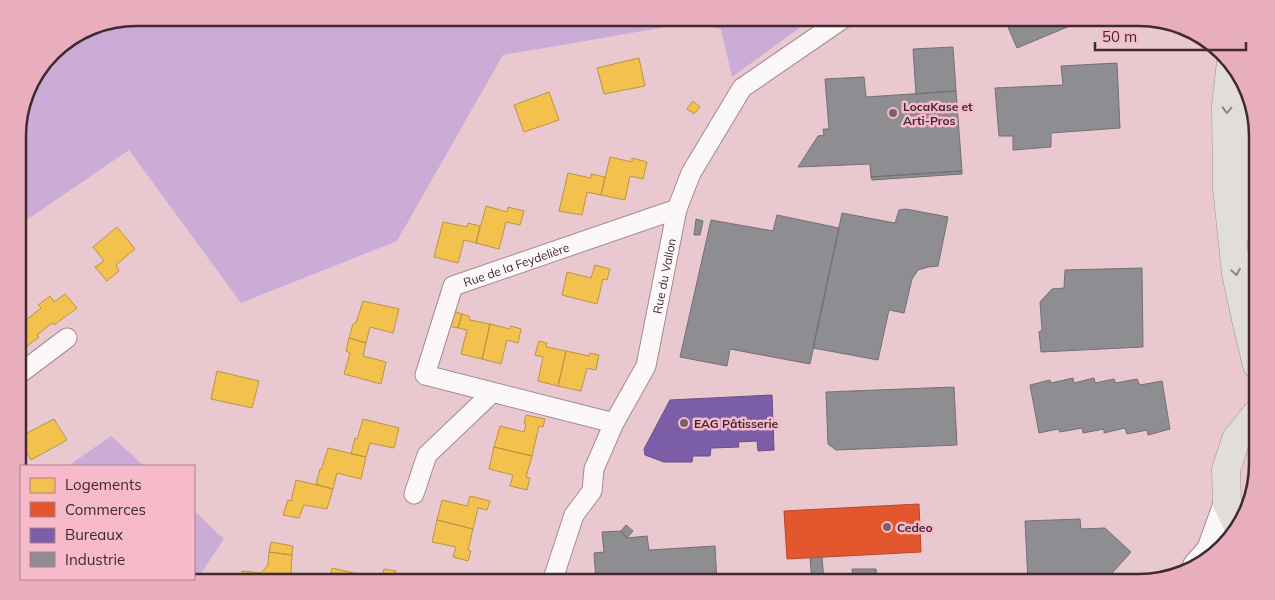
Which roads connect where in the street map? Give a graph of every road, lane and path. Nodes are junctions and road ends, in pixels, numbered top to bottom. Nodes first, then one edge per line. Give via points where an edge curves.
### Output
1 (832, 26) edge
2 (1230, 74) edge
3 (1248, 121) edge
4 (1249, 172) edge
5 (677, 210) junction
6 (1249, 334) edge
7 (68, 338) dead end
8 (26, 369) edge
9 (492, 392) junction
10 (1249, 420) edge
11 (614, 423) junction
12 (414, 494) dead end
13 (1232, 513) edge
14 (1213, 546) edge
15 (555, 574) edge

1 - 5 street, Rue du Vallon via 742,88 691,173
2 -> 6 main road via 1226,106 1227,188 1236,273
3 - 4 main road
5 - 9 street, Rue de la Feydelière via 453,286 425,376
5 - 11 street, Rue du Vallon via 646,366
7 - 8 street
9 - 11 street, Rue de la Feydelière
9 - 12 street via 426,455
10 - 13 main road via 1236,439 1226,470
11 - 15 street, Rue du Vallon via 594,469 592,492 574,515
13 - 14 main road

